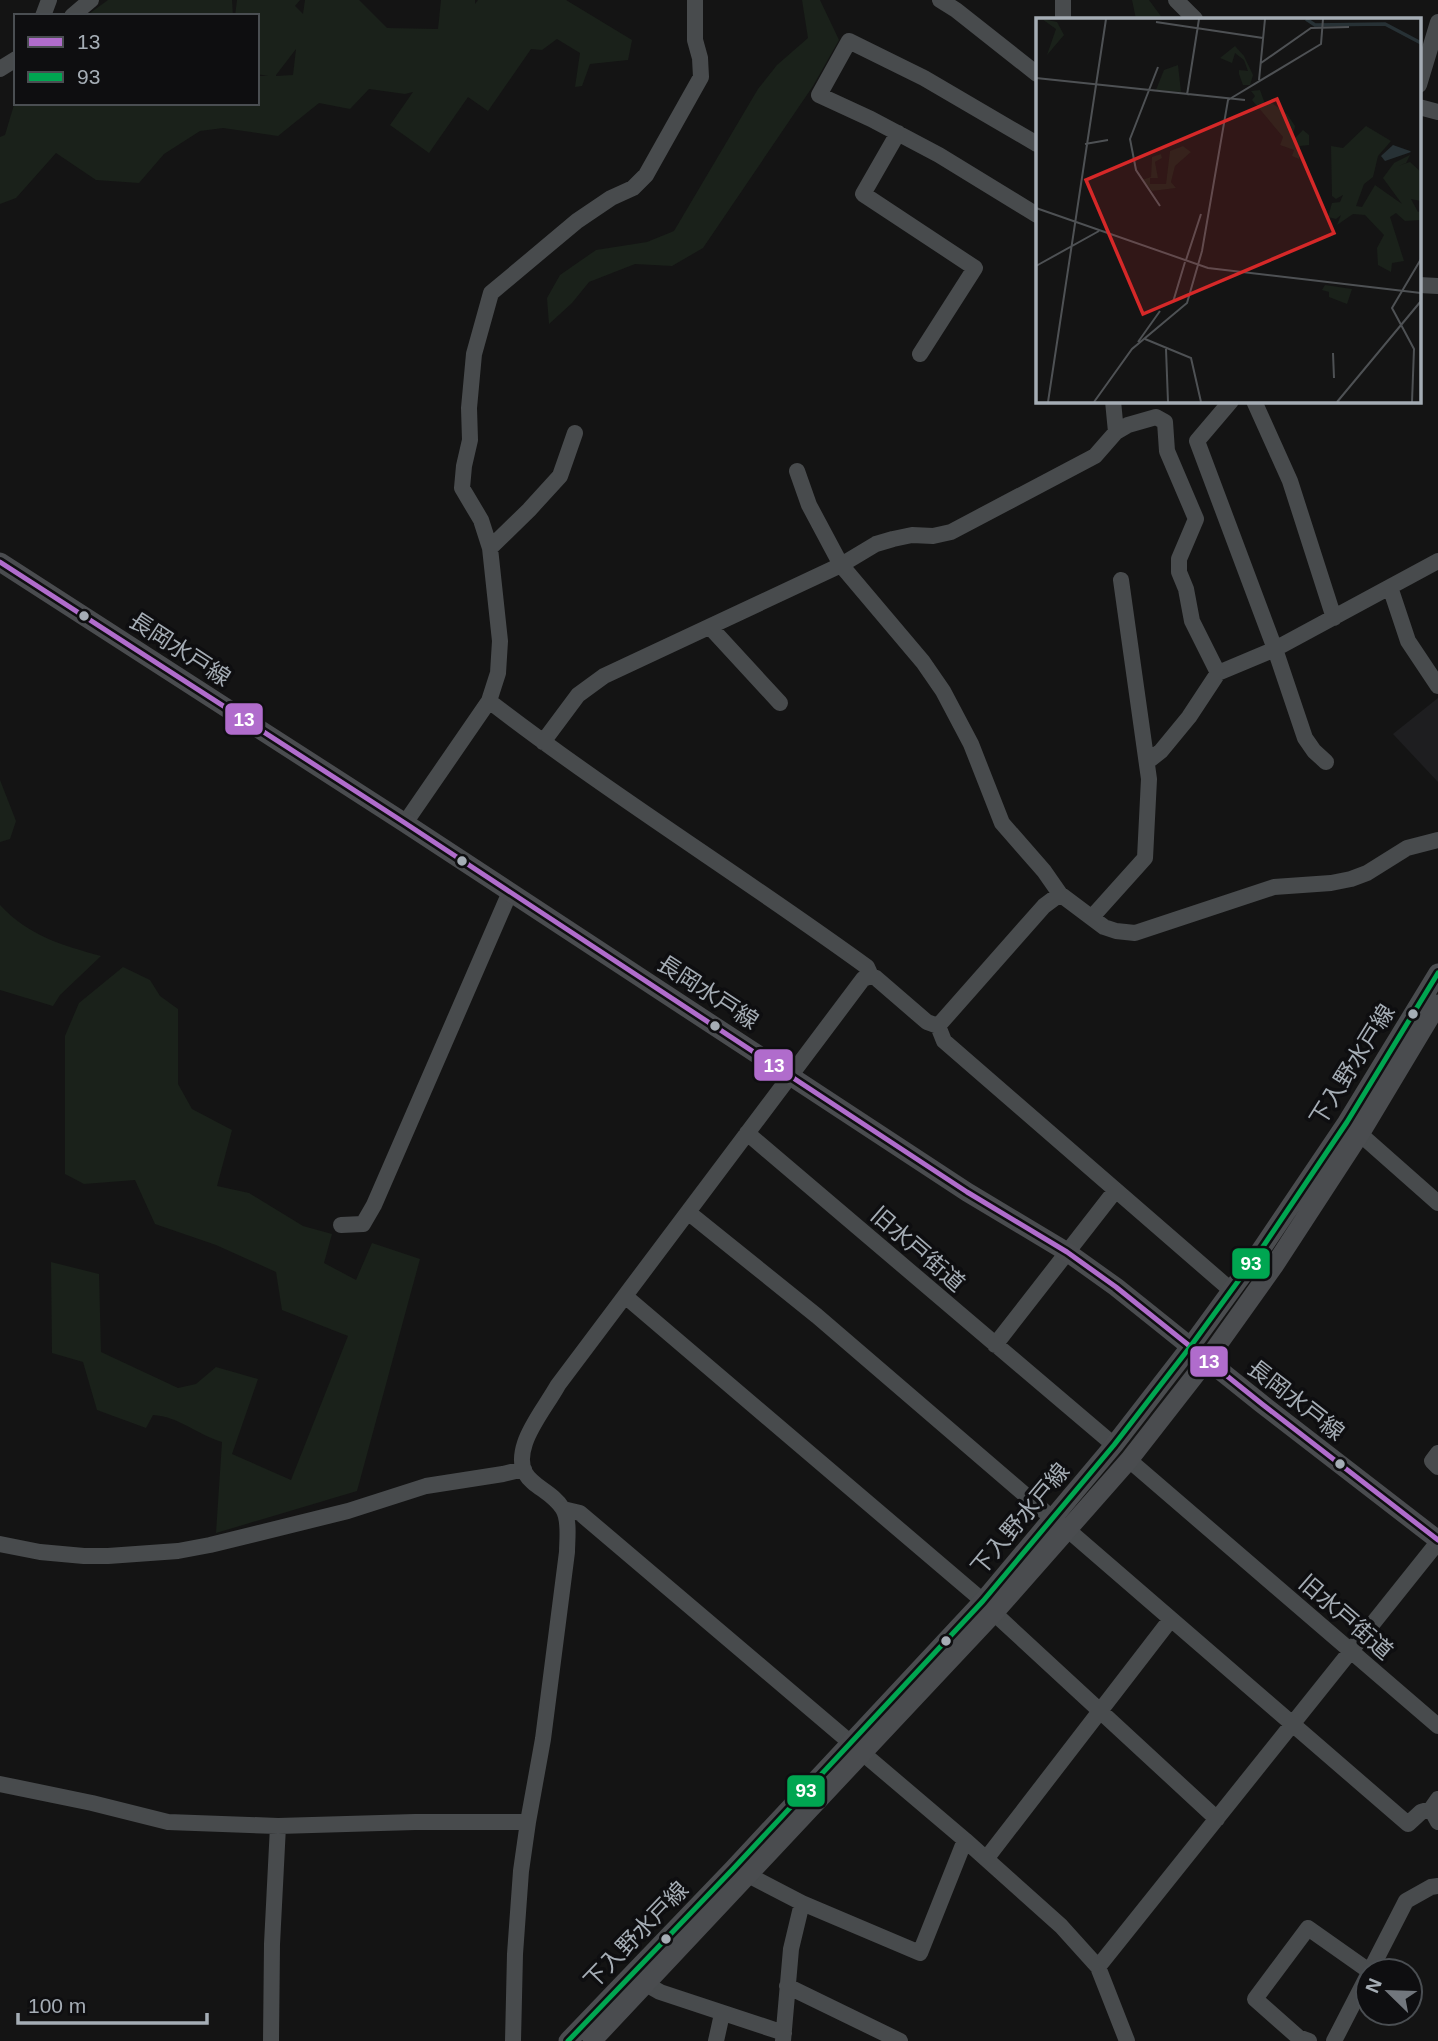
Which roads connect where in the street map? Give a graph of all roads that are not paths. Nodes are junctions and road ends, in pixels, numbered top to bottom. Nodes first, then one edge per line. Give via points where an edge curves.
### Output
1 (91, 0) edge
2 (695, 0) edge
3 (940, 0) edge
4 (1063, 0) edge
5 (1176, 0) edge
6 (74, 14) edge
7 (1063, 18) edge
8 (1194, 18) edge
9 (1438, 22) edge
10 (1036, 73) edge
11 (1420, 82) edge
12 (1420, 107) edge
13 (1438, 112) edge
14 (898, 133) junction
15 (1036, 143) edge
16 (1036, 214) edge
17 (1420, 285) edge
18 (1438, 286) edge
19 (920, 354) dead end
20 (1113, 402) edge
21 (1230, 402) edge
22 (1254, 402) edge
23 (1116, 432) junction
24 (575, 433) dead end
25 (797, 471) dead end
26 (490, 548) junction
27 (1438, 561) edge
28 (0, 562) edge
29 (841, 565) junction
30 (1121, 580) dead end
31 (1390, 587) junction
32 (1334, 618) junction
33 (710, 627) junction
34 (1275, 649) junction
35 (1218, 673) junction
36 (1438, 685) edge
37 (489, 701) junction
38 (780, 703) dead end
39 (543, 742) junction
40 (1147, 762) junction
41 (1326, 762) dead end
42 (405, 823) junction
43 (1438, 840) edge
44 (510, 892) junction
45 (1060, 894) junction
46 (1092, 917) junction
47 (1438, 973) edge
48 (871, 976) junction
49 (1438, 1004) edge
50 (938, 1026) junction
51 (790, 1075) junction
52 (747, 1133) junction
53 (1360, 1134) junction
54 (1115, 1191) junction
55 (1438, 1203) edge
56 (690, 1213) junction
57 (341, 1225) dead end
58 (1067, 1252) junction
59 (1232, 1291) junction
60 (625, 1296) junction
61 (995, 1345) junction
62 (1190, 1347) junction
63 (1207, 1360) junction
64 (1114, 1446) junction
65 (1438, 1453) edge
66 (1129, 1460) junction
67 (1438, 1467) edge
68 (524, 1469) junction
69 (563, 1509) junction
70 (1060, 1524) junction
71 (1438, 1541) edge
72 (0, 1544) edge
73 (988, 1607) junction
74 (1171, 1619) junction
75 (1351, 1651) junction
76 (1100, 1711) junction
77 (1293, 1723) junction
78 (1437, 1726) edge
79 (857, 1748) junction
80 (0, 1784) edge
81 (1436, 1810) edge
82 (1217, 1819) junction
83 (528, 1822) junction
84 (278, 1826) junction
85 (965, 1840) junction
86 (986, 1859) junction
87 (748, 1875) junction
88 (1438, 1886) edge
89 (802, 1903) junction
90 (1377, 1957) edge
91 (1354, 1961) edge
92 (1098, 1967) junction
93 (646, 1984) junction
94 (787, 1986) junction
95 (1354, 2002) edge
96 (722, 2014) junction
97 (783, 2037) edge
98 (271, 2041) edge
99 (513, 2041) edge
100 (568, 2041) edge
101 (592, 2041) edge
102 (716, 2041) edge
103 (900, 2041) edge
104 (1127, 2041) edge
105 (1309, 2041) edge
106 (1334, 2041) edge

1 - 6 street
2 - 26 street via 701,77 646,175 633,188 577,221 491,293 474,354 470,440 462,488 481,520
3 - 10 street
4 - 7 street
5 - 8 street
9 - 11 street
12 - 13 street
14 - 15 street via 819,95 849,41 924,78
14 - 16 street
14 - 19 street via 863,194 975,268
17 - 18 street
20 - 23 street
21 - 34 street via 1197,440
22 - 32 street via 1290,481
23 - 29 street via 1095,456 951,532 876,544
23 - 35 street via 1156,417 1165,422 1167,452 1196,519 1179,559 1179,572 1192,621
24 - 26 street via 560,476
25 - 29 street via 809,505
26 - 37 street via 500,641 498,673
27 - 31 street
28 - 42 main road, 長岡水戸線
29 - 33 street
29 - 45 street via 943,691 971,744 1002,823
30 - 40 street
31 - 32 street
31 - 36 street via 1408,641
32 - 34 street
33 - 38 street
33 - 39 street via 586,687
34 - 35 street
34 - 41 street via 1305,738
35 - 40 street via 1189,717
37 - 39 street
37 - 42 street
39 - 48 street via 793,913 867,967
40 - 46 street via 1145,858
42 - 44 main road, 長岡水戸線
43 - 46 street via 1407,848 1350,879 1274,887 1135,933 1116,932
44 - 51 main road, 長岡水戸線
44 - 57 street via 374,1205 363,1224
45 - 46 street
45 - 50 street via 1044,906
47 - 59 main road, 下入野水戸線 via 1347,1122
48 - 50 street
48 - 51 street via 863,979
49 - 53 main road, 下入野水戸線
50 - 54 street via 943,1041
51 - 52 street
51 - 58 main road, 長岡水戸線
52 - 56 street
52 - 61 street, 旧水戸街道
53 - 55 street
53 - 63 main road, 下入野水戸線
54 - 58 street
54 - 59 street
56 - 60 street
56 - 70 street
58 - 61 street
58 - 62 main road, 長岡水戸線
59 - 62 main road, 下入野水戸線
60 - 68 street via 558,1385 526,1440
60 - 73 street
61 - 64 street, 旧水戸街道
62 - 63 main road, 長岡水戸線
62 - 64 main road, 下入野水戸線
63 - 66 main road, 下入野水戸線
63 - 71 main road, 長岡水戸線
64 - 70 main road, 下入野水戸線
65 - 67 street via 1432,1461
66 - 70 main road, 下入野水戸線
66 - 75 street, 旧水戸街道
68 - 69 street
68 - 72 street via 426,1486 348,1511 178,1551 85,1556
69 - 79 street via 580,1513
69 - 83 street via 567,1552
70 - 73 main road, 下入野水戸線
70 - 74 street
71 - 75 street
73 - 76 street
73 - 79 main road, 下入野水戸線
74 - 76 street
74 - 77 street
75 - 77 street
75 - 78 street, 旧水戸街道
76 - 82 street
76 - 86 street
77 - 81 street via 1408,1824 1421,1812
77 - 82 street
79 - 85 street
79 - 87 main road, 下入野水戸線
79 - 100 main road, 下入野水戸線
80 - 84 street via 168,1822
82 - 92 street
83 - 84 street
83 - 99 street via 517,1913
84 - 98 street
85 - 86 street
85 - 89 street via 920,1953
86 - 92 street via 1061,1926
87 - 89 street
87 - 93 main road, 下入野水戸線
88 - 90 street via 1406,1901
89 - 94 street via 790,1949
91 - 105 street via 1308,1928 1255,1999 1298,2038
92 - 104 street
93 - 96 street
93 - 101 main road, 下入野水戸線
94 - 97 street
94 - 103 street
95 - 106 street
96 - 97 street
96 - 102 street

